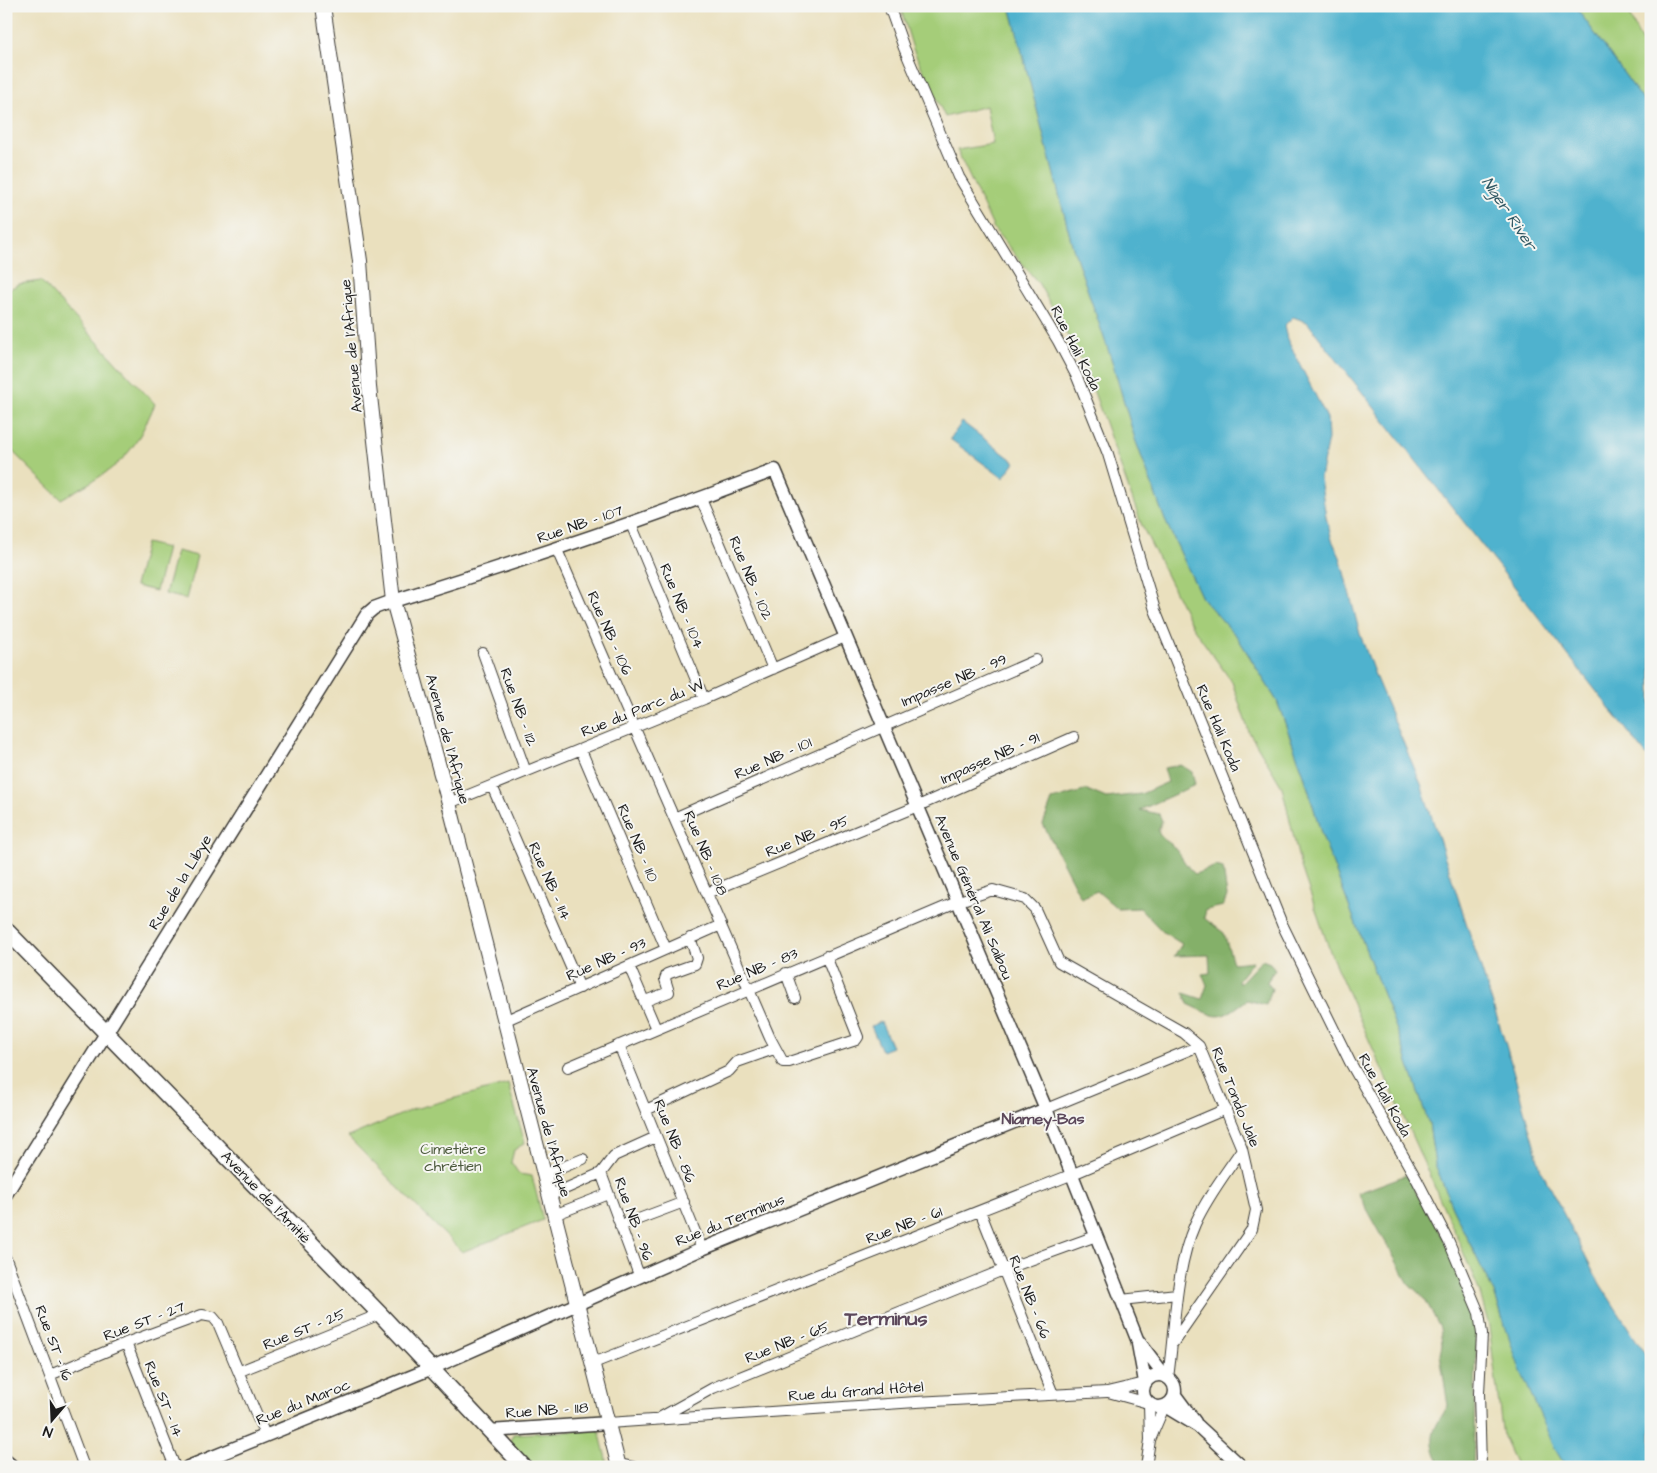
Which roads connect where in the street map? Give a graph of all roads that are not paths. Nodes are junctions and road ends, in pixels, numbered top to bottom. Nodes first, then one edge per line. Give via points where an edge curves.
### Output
1 (322, 6) edge
2 (889, 6) edge
3 (775, 470) joint
4 (701, 498) junction
5 (631, 524) junction
6 (558, 550) junction
7 (393, 601) junction
8 (844, 637) junction
9 (483, 653) dead end
10 (1036, 660) dead end
11 (773, 668) junction
12 (704, 699) junction
13 (884, 726) junction
14 (635, 728) junction
15 (1074, 738) dead end
16 (582, 750) junction
17 (526, 772) junction
18 (492, 786) junction
19 (449, 803) junction
20 (918, 806) junction
21 (674, 818) junction
22 (707, 893) junction
23 (959, 901) junction
24 (721, 925) junction
25 (6, 930) edge
26 (690, 938) junction
27 (666, 949) junction
28 (826, 956) junction
29 (629, 966) junction
30 (786, 973) junction
31 (580, 988) junction
32 (749, 989) junction
33 (795, 998) dead end
34 (644, 1001) junction
35 (504, 1021) junction
36 (656, 1029) junction
37 (107, 1034) junction
38 (618, 1045) junction
39 (1199, 1046) junction
40 (774, 1049) junction
41 (568, 1067) dead end
42 (1226, 1109) junction
43 (646, 1110) junction
44 (1046, 1110) junction
45 (656, 1137) junction
46 (1242, 1149) junction
47 (583, 1159) dead end
48 (601, 1173) junction
49 (1073, 1174) junction
50 (544, 1175) junction
51 (6, 1194) edge
52 (608, 1194) junction
53 (549, 1196) junction
54 (684, 1202) junction
55 (980, 1211) junction
56 (554, 1215) junction
57 (620, 1226) junction
58 (1096, 1236) junction
59 (702, 1249) junction
60 (6, 1259) edge
61 (1003, 1270) junction
62 (639, 1275) junction
63 (1177, 1294) junction
64 (1121, 1300) junction
65 (576, 1304) junction
66 (380, 1314) junction
67 (1137, 1339) junction
68 (126, 1343) junction
69 (1173, 1343) junction
70 (592, 1364) junction
71 (430, 1368) junction
72 (240, 1371) junction
73 (50, 1375) junction
74 (1166, 1377) junction
75 (1145, 1383) junction
76 (1107, 1392) junction
77 (1053, 1394) junction
78 (1175, 1396) junction
79 (1149, 1404) junction
80 (1164, 1407) junction
81 (660, 1418) junction
82 (608, 1423) junction
83 (1198, 1426) junction
84 (489, 1431) junction
85 (265, 1435) junction
86 (1150, 1440) junction
87 (6, 1461) edge
88 (619, 1465) edge
89 (13, 1467) edge
90 (84, 1467) edge
91 (175, 1467) edge
92 (188, 1467) edge
93 (524, 1467) edge
94 (633, 1467) edge
95 (1146, 1467) edge
96 (1242, 1467) edge
97 (1481, 1467) edge

1 - 7 main road, Avenue de l'Afrique via 360,261 369,386
2 - 97 street, Rue Hali Koda via 958,177 1077,377 1108,454 1154,610 1282,924 1350,1062 1417,1180 1479,1313 1482,1334
3 - 4 street, Rue NB - 107
3 - 8 street, Avenue Général Ali Saibou
4 - 5 street, Rue NB - 107
4 - 11 street, Rue NB - 102
5 - 6 street, Rue NB - 107
5 - 12 street, Rue NB - 104
6 - 7 street, Rue NB - 107
6 - 14 street, Rue NB - 106
7 - 19 main road, Avenue de l'Afrique
7 - 37 street, Rue de la Libye via 374,608 360,621
8 - 11 street, Rue du Parc du W
8 - 13 street, Avenue Général Ali Saibou
9 - 17 street, Rue NB - 112
10 - 13 street, Impasse NB - 99
11 - 12 street, Rue du Parc du W
12 - 14 street, Rue du Parc du W
13 - 20 street, Avenue Général Ali Saibou
13 - 21 street, Rue NB - 101
14 - 16 street, Rue du Parc du W
14 - 21 street, Rue NB - 108
15 - 20 street, Impasse NB - 91
16 - 17 street, Rue du Parc du W
16 - 27 street, Rue NB - 110
17 - 18 street, Rue du Parc du W
18 - 19 street, Rue du Parc du W
18 - 31 street, Rue NB - 114
19 - 35 main road, Avenue de l'Afrique
20 - 22 street, Rue NB - 95
20 - 23 street, Avenue Général Ali Saibou
21 - 22 street, Rue NB - 108
22 - 24 street, Rue NB - 108
23 - 28 street, Rue NB - 83
23 - 39 street, Rue Tondo Jale via 993,890 1025,899 1035,909 1059,962 1184,1033
23 - 44 street, Avenue Général Ali Saibou
24 - 26 street, Rue NB - 93
24 - 32 street, Rue NB - 108
25 - 37 main road, Avenue de l'Amitié
26 - 27 street, Rue NB - 93
26 - 34 street via 696,962 667,974 668,992
27 - 29 street, Rue NB - 93
28 - 30 street, Rue NB - 83
28 - 40 street via 857,1038 786,1062 780,1060
29 - 31 street, Rue NB - 93
29 - 34 street
30 - 32 street, Rue NB - 83
30 - 33 street
31 - 35 street, Rue NB - 93
32 - 36 street, Rue NB - 83
32 - 40 street, Rue NB - 108
34 - 36 street
35 - 50 main road, Avenue de l'Afrique
36 - 38 street, Rue NB - 83
37 - 51 street, Rue de la Libye
37 - 66 main road, Avenue de l'Amitié
38 - 41 street, Rue NB - 83
38 - 43 street, Rue NB - 86
39 - 42 street, Rue Tondo Jale
39 - 44 street
40 - 43 street via 737,1062 729,1071
42 - 46 street, Rue Tondo Jale
42 - 49 street, Rue NB - 61
43 - 45 street, Rue NB - 86
44 - 49 street, Avenue Général Ali Saibou
44 - 59 street, Rue du Terminus
45 - 48 street via 614,1156
45 - 54 street, Rue NB - 86
46 - 63 street via 1194,1226
46 - 69 street, Rue Tondo Jale via 1256,1210 1252,1229
47 - 50 street
48 - 52 street, Rue NB - 96
48 - 53 street
49 - 55 street, Rue NB - 61
49 - 58 street, Avenue Général Ali Saibou
50 - 53 main road, Avenue de l'Afrique
52 - 56 street
52 - 57 street, Rue NB - 96
53 - 56 main road, Avenue de l'Afrique
54 - 57 street
54 - 59 street, Rue NB - 86
55 - 61 street, Rue NB - 66
55 - 70 street, Rue NB - 61
56 - 65 main road, Avenue de l'Afrique
57 - 62 street, Rue NB - 96
58 - 61 street, Rue NB - 65
58 - 64 street, Avenue Général Ali Saibou
59 - 62 street, Rue du Terminus
60 - 73 street, Rue ST - 16
61 - 77 street, Rue NB - 66
61 - 81 street, Rue NB - 65 via 712,1388
62 - 65 street, Rue du Terminus
63 - 64 street
63 - 69 street
64 - 67 street, Avenue Général Ali Saibou
65 - 70 main road, Avenue de l'Afrique
65 - 71 street, Rue du Terminus
66 - 71 main road, Avenue de l'Amitié
66 - 72 street, Rue ST - 25
67 - 74 street, Avenue Général Ali Saibou
67 - 75 street, Avenue Général Ali Saibou
68 - 72 street, Rue ST - 27 via 208,1315 218,1323
68 - 73 street, Rue ST - 27
68 - 91 street, Rue ST - 14
69 - 74 street, Rue Tondo Jale
70 - 82 main road, Avenue de l'Afrique
71 - 84 main road, Avenue de l'Amitié
71 - 85 street, Rue du Maroc
72 - 85 street, Rue ST - 27
73 - 90 street, Rue ST - 16
74 - 75 street via 1154,1376
74 - 78 street via 1174,1385
75 - 76 street, Rue du Grand Hôtel
75 - 79 street via 1143,1394
76 - 77 street, Rue du Grand Hôtel
76 - 79 street, Rue du Grand Hôtel
77 - 81 street, Rue du Grand Hôtel
78 - 80 street
78 - 83 street
79 - 80 street
79 - 86 street
80 - 83 street
80 - 86 street
81 - 82 street, Rue du Grand Hôtel
82 - 84 street, Rue NB - 118
82 - 88 main road, Avenue de l'Afrique
83 - 96 street
84 - 93 main road, Avenue de l'Amitié
85 - 92 street, Rue du Maroc
86 - 95 street
87 - 89 street
88 - 94 street

